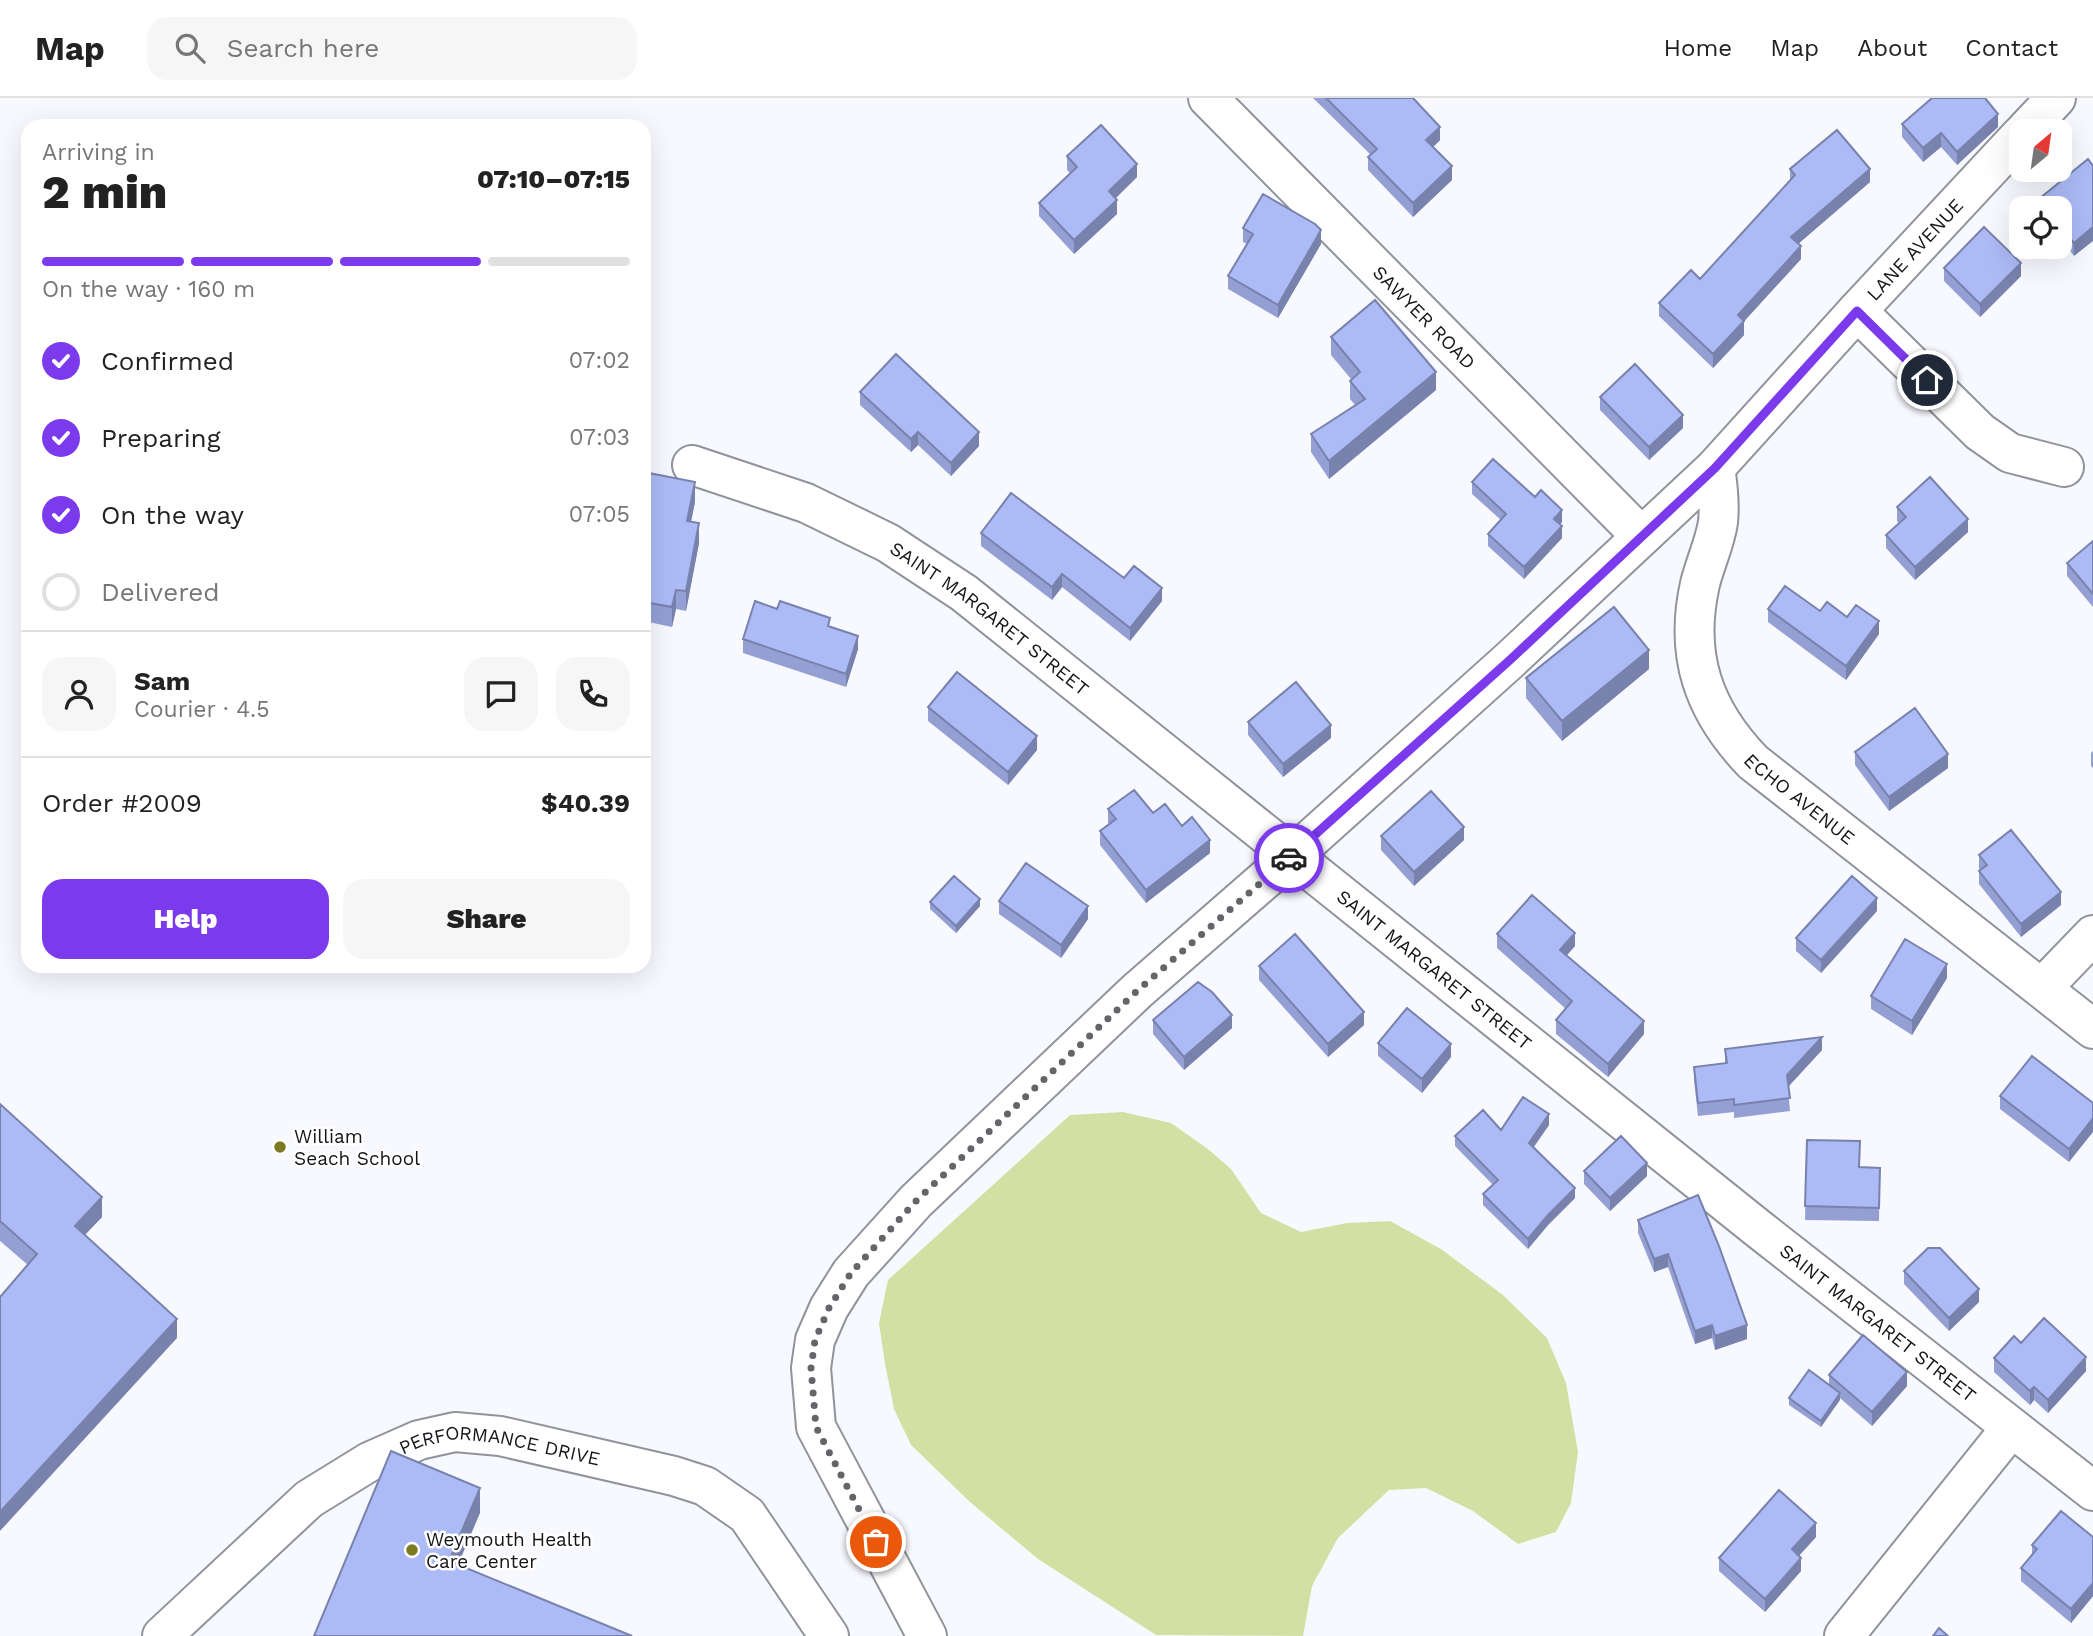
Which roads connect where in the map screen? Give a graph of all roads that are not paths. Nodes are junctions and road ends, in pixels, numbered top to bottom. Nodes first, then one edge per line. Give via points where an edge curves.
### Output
1 (1208, 98) edge
2 (2056, 98) edge
3 (2036, 119) edge
4 (2009, 148) edge
5 (1857, 311) junction
6 (692, 466) dead end
7 (2064, 467) dead end
8 (1715, 468) junction
9 (1641, 536) junction
10 (1292, 856) junction
11 (2093, 935) edge
12 (2042, 989) junction
13 (2093, 1029) edge
14 (2011, 1428) junction
15 (2093, 1492) edge
16 (162, 1636) edge
17 (829, 1636) edge
18 (927, 1636) edge
19 (1844, 1636) edge

1 - 9 street, SAWYER ROAD
2 - 3 street, LANE AVENUE
4 - 5 street, LANE AVENUE
5 - 7 street via 1980,432 2010,453
5 - 8 street, LANE AVENUE
6 - 10 street, SAINT MARGARET STREET via 806,503 888,543 964,593
8 - 9 street, LANE AVENUE
8 - 12 street, ECHO AVENUE via 1717,524 1701,582 1694,637 1704,690 1716,715 1753,762
9 - 10 street, LANE AVENUE
10 - 14 street, SAINT MARGARET STREET
10 - 18 street, LANE AVENUE via 1137,991 916,1201 851,1273 829,1308 815,1340 811,1368 816,1427
11 - 12 street
12 - 13 street, ECHO AVENUE
14 - 15 street, SAINT MARGARET STREET
14 - 19 street
16 - 17 street, PERFORMANCE DRIVE via 309,1499 369,1462 419,1440 455,1433 500,1436 705,1486 747,1515

